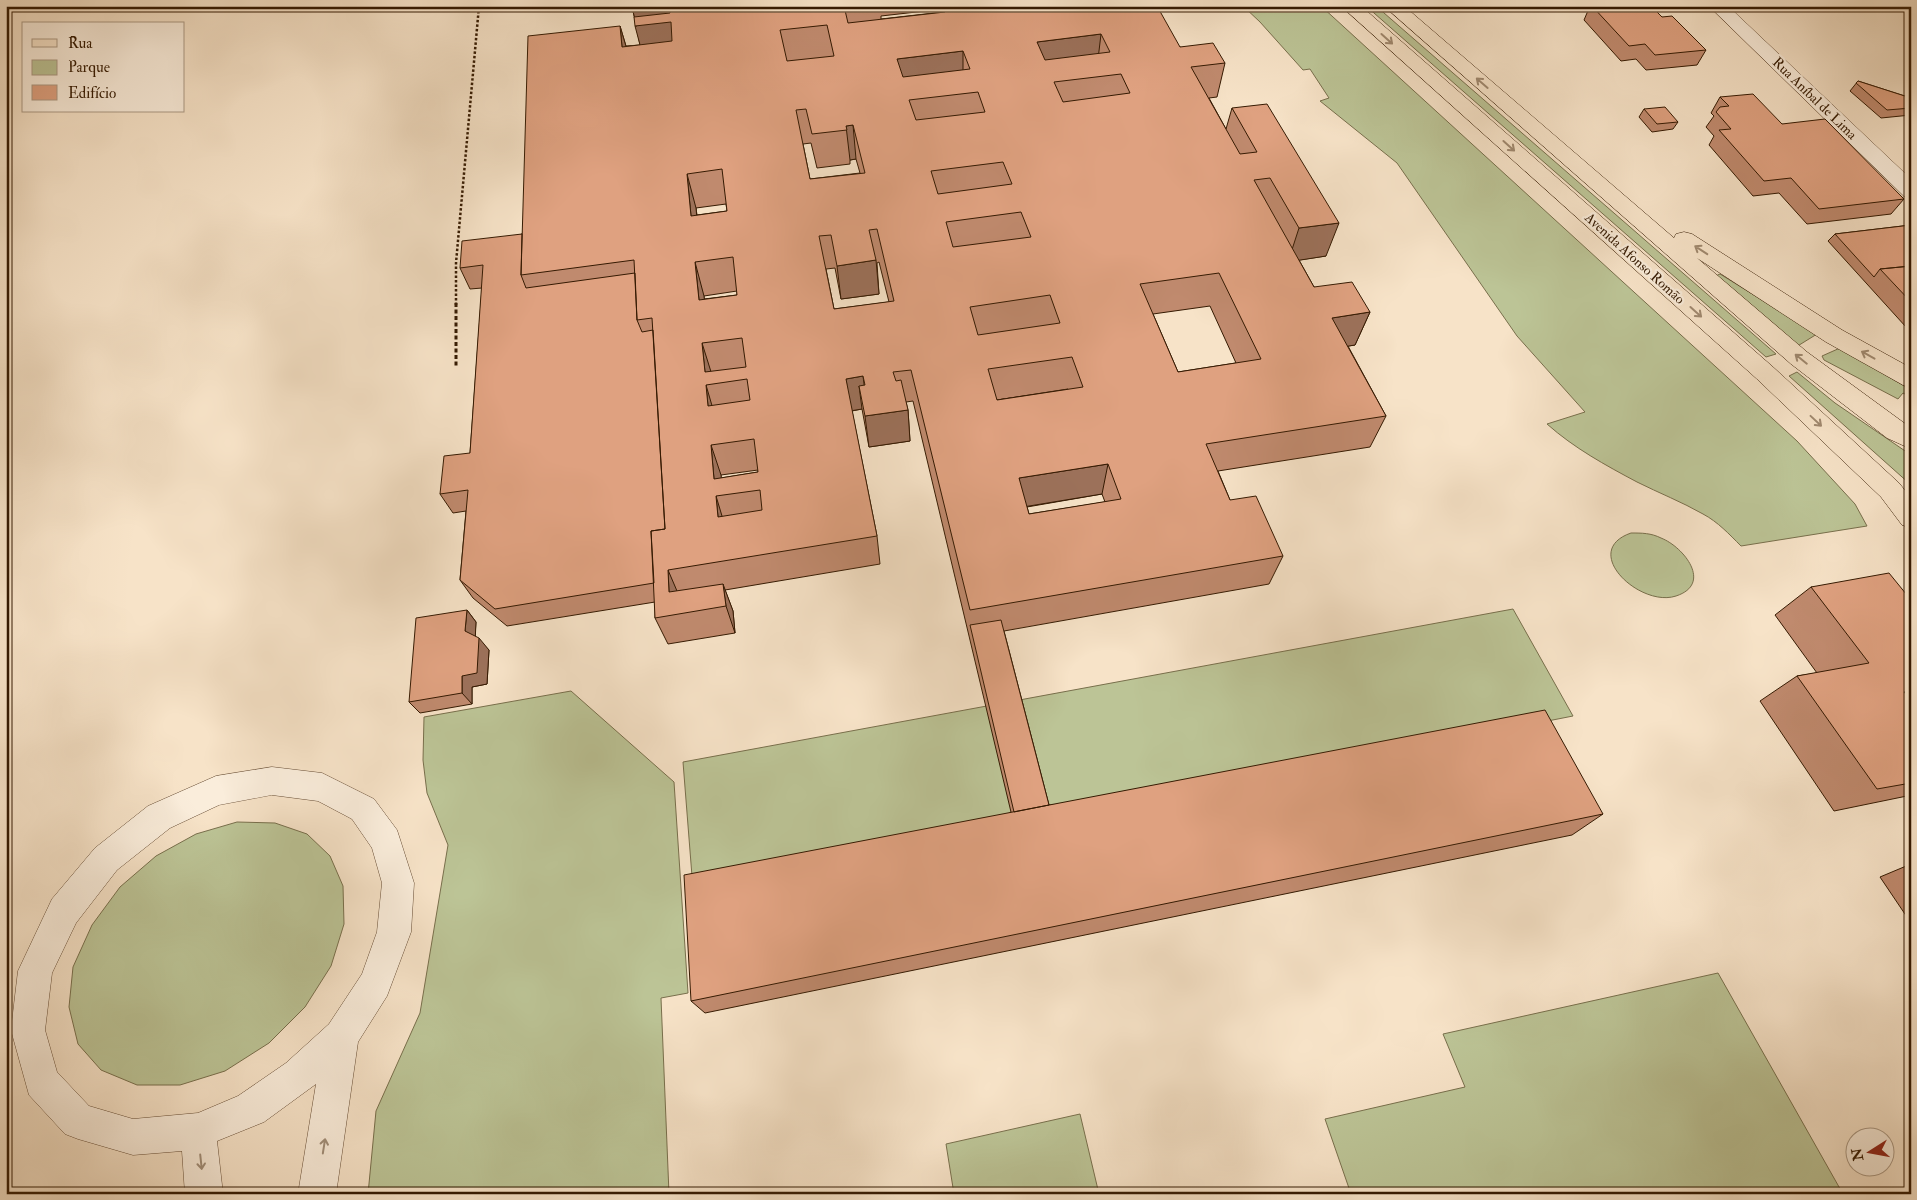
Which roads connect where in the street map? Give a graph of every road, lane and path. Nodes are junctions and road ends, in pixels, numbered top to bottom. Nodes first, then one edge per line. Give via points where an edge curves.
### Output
1 (479, 6) edge
2 (1350, 6) edge
3 (1393, 6) edge
4 (1718, 6) edge
5 (1598, 183) junction
6 (1911, 191) edge
7 (456, 367) dead end
8 (1911, 379) edge
9 (1911, 440) edge
10 (1911, 518) edge
11 (341, 1036) junction
12 (198, 1131) junction
13 (204, 1194) edge
14 (316, 1194) edge

1 - 7 path via 456,263
2 -> 10 main road, Avenida Afonso Romão via 1765,373 1890,490
5 -> 3 main road, Avenida Afonso Romão
4 - 6 street, Rua Aníbal de Lima
8 -> 5 main road via 1834,336
9 -> 5 main road, Avenida Afonso Romão via 1799,358
11 - 12 street via 299,1076 251,1109
11 - 12 street via 375,984 394,932 398,883 386,841 363,809 322,787 272,780 216,791 159,817 106,859 64,912 35,971 28,1030 42,1082 78,1121 133,1137
14 -> 11 street
12 -> 13 street

